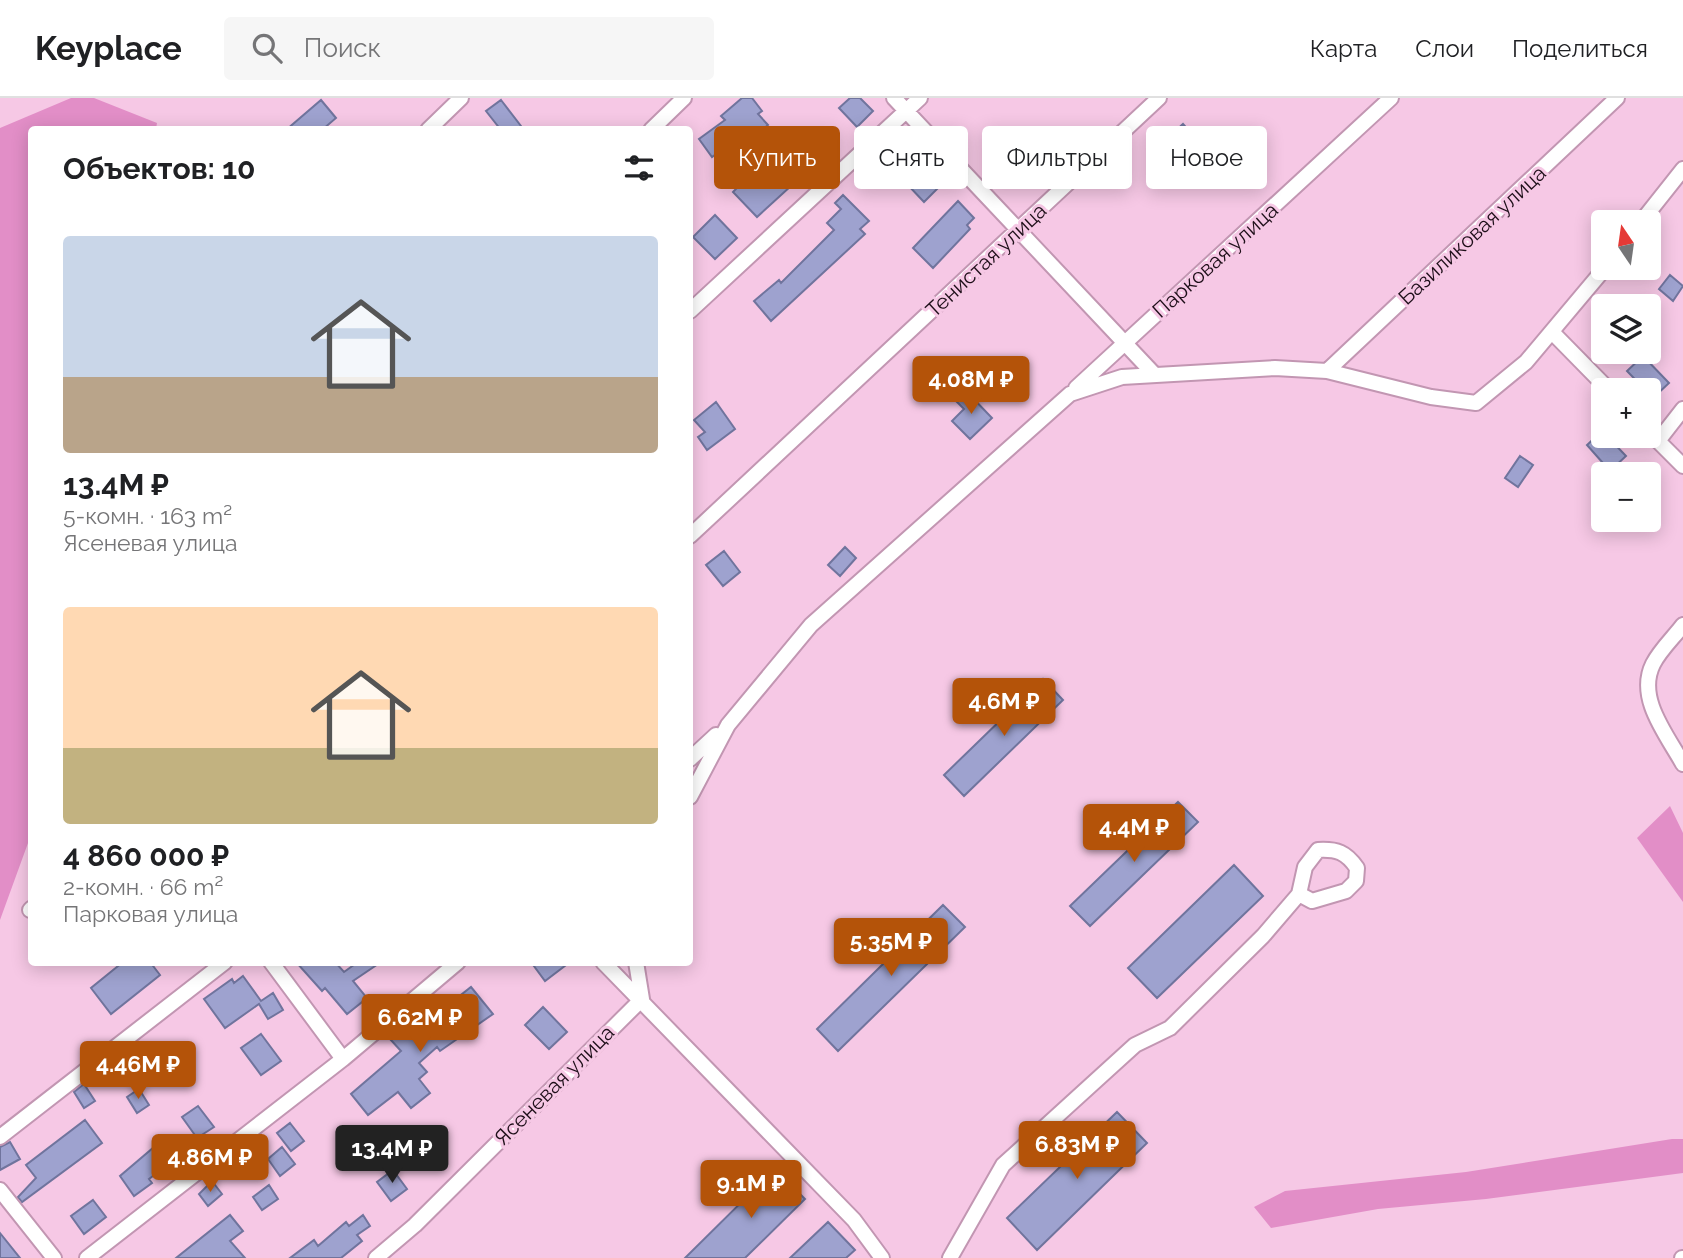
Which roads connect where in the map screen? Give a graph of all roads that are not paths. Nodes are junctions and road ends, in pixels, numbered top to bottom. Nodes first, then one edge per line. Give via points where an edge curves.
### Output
1 (461, 98) edge
2 (684, 98) edge
3 (894, 98) edge
4 (920, 98) edge
5 (1159, 98) edge
6 (1391, 98) edge
7 (1618, 98) edge
8 (906, 111) junction
9 (432, 126) edge
10 (655, 126) edge
11 (1683, 169) edge
12 (1651, 210) edge
13 (1020, 229) junction
14 (1595, 280) edge
15 (693, 308) edge
16 (1553, 333) junction
17 (1125, 342) junction
18 (1326, 371) junction
19 (1153, 373) junction
20 (1597, 378) edge
21 (1070, 394) junction
22 (1683, 409) edge
23 (1661, 429) edge
24 (1661, 444) edge
25 (1683, 466) edge
26 (693, 533) edge
27 (1683, 625) edge
28 (728, 724) junction
29 (693, 756) edge
30 (1683, 764) edge
31 (693, 791) edge
32 (1299, 894) dead end
33 (220, 966) edge
34 (274, 966) edge
35 (453, 966) edge
36 (607, 966) edge
37 (637, 966) edge
38 (642, 999) junction
39 (343, 1059) junction
40 (0, 1137) edge
41 (0, 1190) edge
42 (54, 1258) edge
43 (87, 1258) edge
44 (376, 1258) edge
45 (883, 1258) edge
46 (950, 1258) edge

1 - 9 street
2 - 10 street
3 - 8 street
4 - 8 street
5 - 13 street, Тенистая улица
6 - 17 street, Парковая улица
7 - 18 street, Базиликовая улица
8 - 13 street
8 - 15 street
11 - 12 street
13 - 17 street
13 - 26 street, Тенистая улица
14 - 16 street
16 - 18 street via 1518,370 1476,402 1432,397
16 - 20 street
17 - 19 street
17 - 21 street, Парковая улица
18 - 19 street via 1275,368
19 - 21 street via 1103,382
21 - 28 street, Парковая улица via 827,609
22 - 23 street
24 - 25 street
27 - 30 street via 1653,664 1647,687 1651,707
28 - 29 street
28 - 31 street
32 - 46 street via 1170,1028 1135,1045 1003,1166
33 - 40 street
34 - 39 street
35 - 39 street
36 - 38 street
37 - 38 street
38 - 44 street, Ясеневая улица via 415,1225
38 - 45 street via 678,1042 854,1220
39 - 43 street
41 - 42 street

